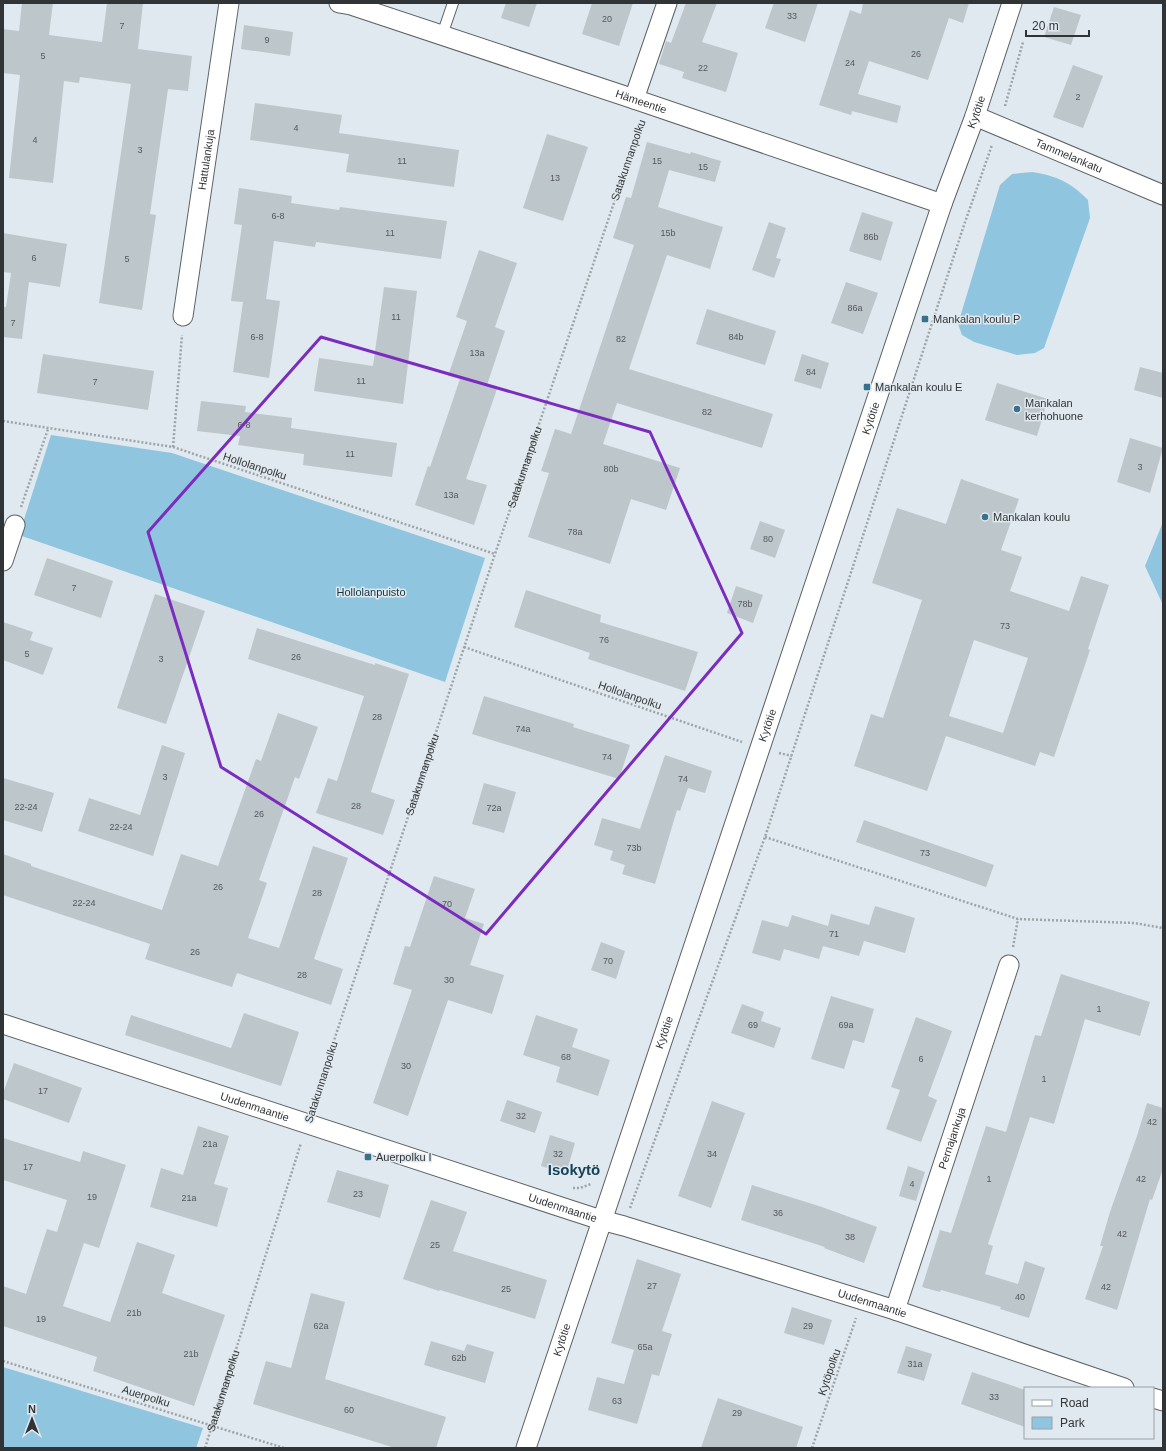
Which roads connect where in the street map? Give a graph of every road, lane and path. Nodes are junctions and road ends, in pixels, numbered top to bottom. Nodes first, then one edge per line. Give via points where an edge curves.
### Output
1 (229, 3) edge
2 (453, 3) edge
3 (667, 3) edge
4 (1012, 3) edge
5 (347, 4) edge
6 (442, 35) junction
7 (1023, 41) dead end
8 (641, 101) junction
9 (975, 116) junction
10 (998, 126) junction
11 (1163, 195) edge
12 (942, 204) junction
13 (183, 316) joint
14 (3, 420) edge
15 (48, 429) junction
16 (173, 447) junction
17 (15, 525) joint
18 (495, 554) junction
19 (3, 561) edge
20 (464, 647) junction
21 (760, 748) junction
22 (792, 756) junction
23 (765, 837) junction
24 (1018, 919) junction
25 (1163, 928) edge
26 (1009, 965) joint
27 (3, 1024) edge
28 (307, 1124) junction
29 (601, 1220) junction
30 (624, 1226) junction
31 (862, 1300) junction
32 (895, 1310) junction
33 (3, 1360) edge
34 (1121, 1387) edge
35 (212, 1425) junction
36 (205, 1448) edge
37 (284, 1448) edge
38 (526, 1448) edge
39 (812, 1448) edge

1 - 13 street, Hattulankuja
2 - 6 lane
3 - 8 street
4 - 9 street, Kytötie
5 - 6 street, Hämeentie
6 - 8 street, Hämeentie
7 - 10 path
8 - 12 street, Hämeentie
8 - 18 path, Satakunnanpolku
9 - 10 street, Tammelankatu
9 - 12 street, Kytötie
10 - 11 street, Tammelankatu
10 - 22 path
12 - 21 street, Kytötie
13 - 16 path
14 - 15 path, Hollolanpolku
15 - 16 path, Hollolanpolku
15 - 17 path
16 - 18 path, Hollolanpolku
17 - 19 street
18 - 20 path, Satakunnanpolku
20 - 21 path, Hollolanpolku
20 - 28 path, Satakunnanpolku
21 - 22 path, Hollolanpolku
21 - 29 street, Kytötie
22 - 23 path
23 - 24 path
23 - 30 path
24 - 25 path via 1134,923
24 - 26 path
26 - 32 street, Pernajankuja
27 - 28 street, Uudenmaantie
28 - 29 street, Uudenmaantie
28 - 35 path, Satakunnanpolku
29 - 30 street, Uudenmaantie
29 - 38 street, Kytötie
30 - 31 street, Uudenmaantie
31 - 32 street, Uudenmaantie
31 - 39 path, Kytöpolku
32 - 34 street, Uudenmaantie
33 - 35 path, Auerpolku
35 - 36 path, Satakunnanpolku
35 - 37 path, Auerpolku

